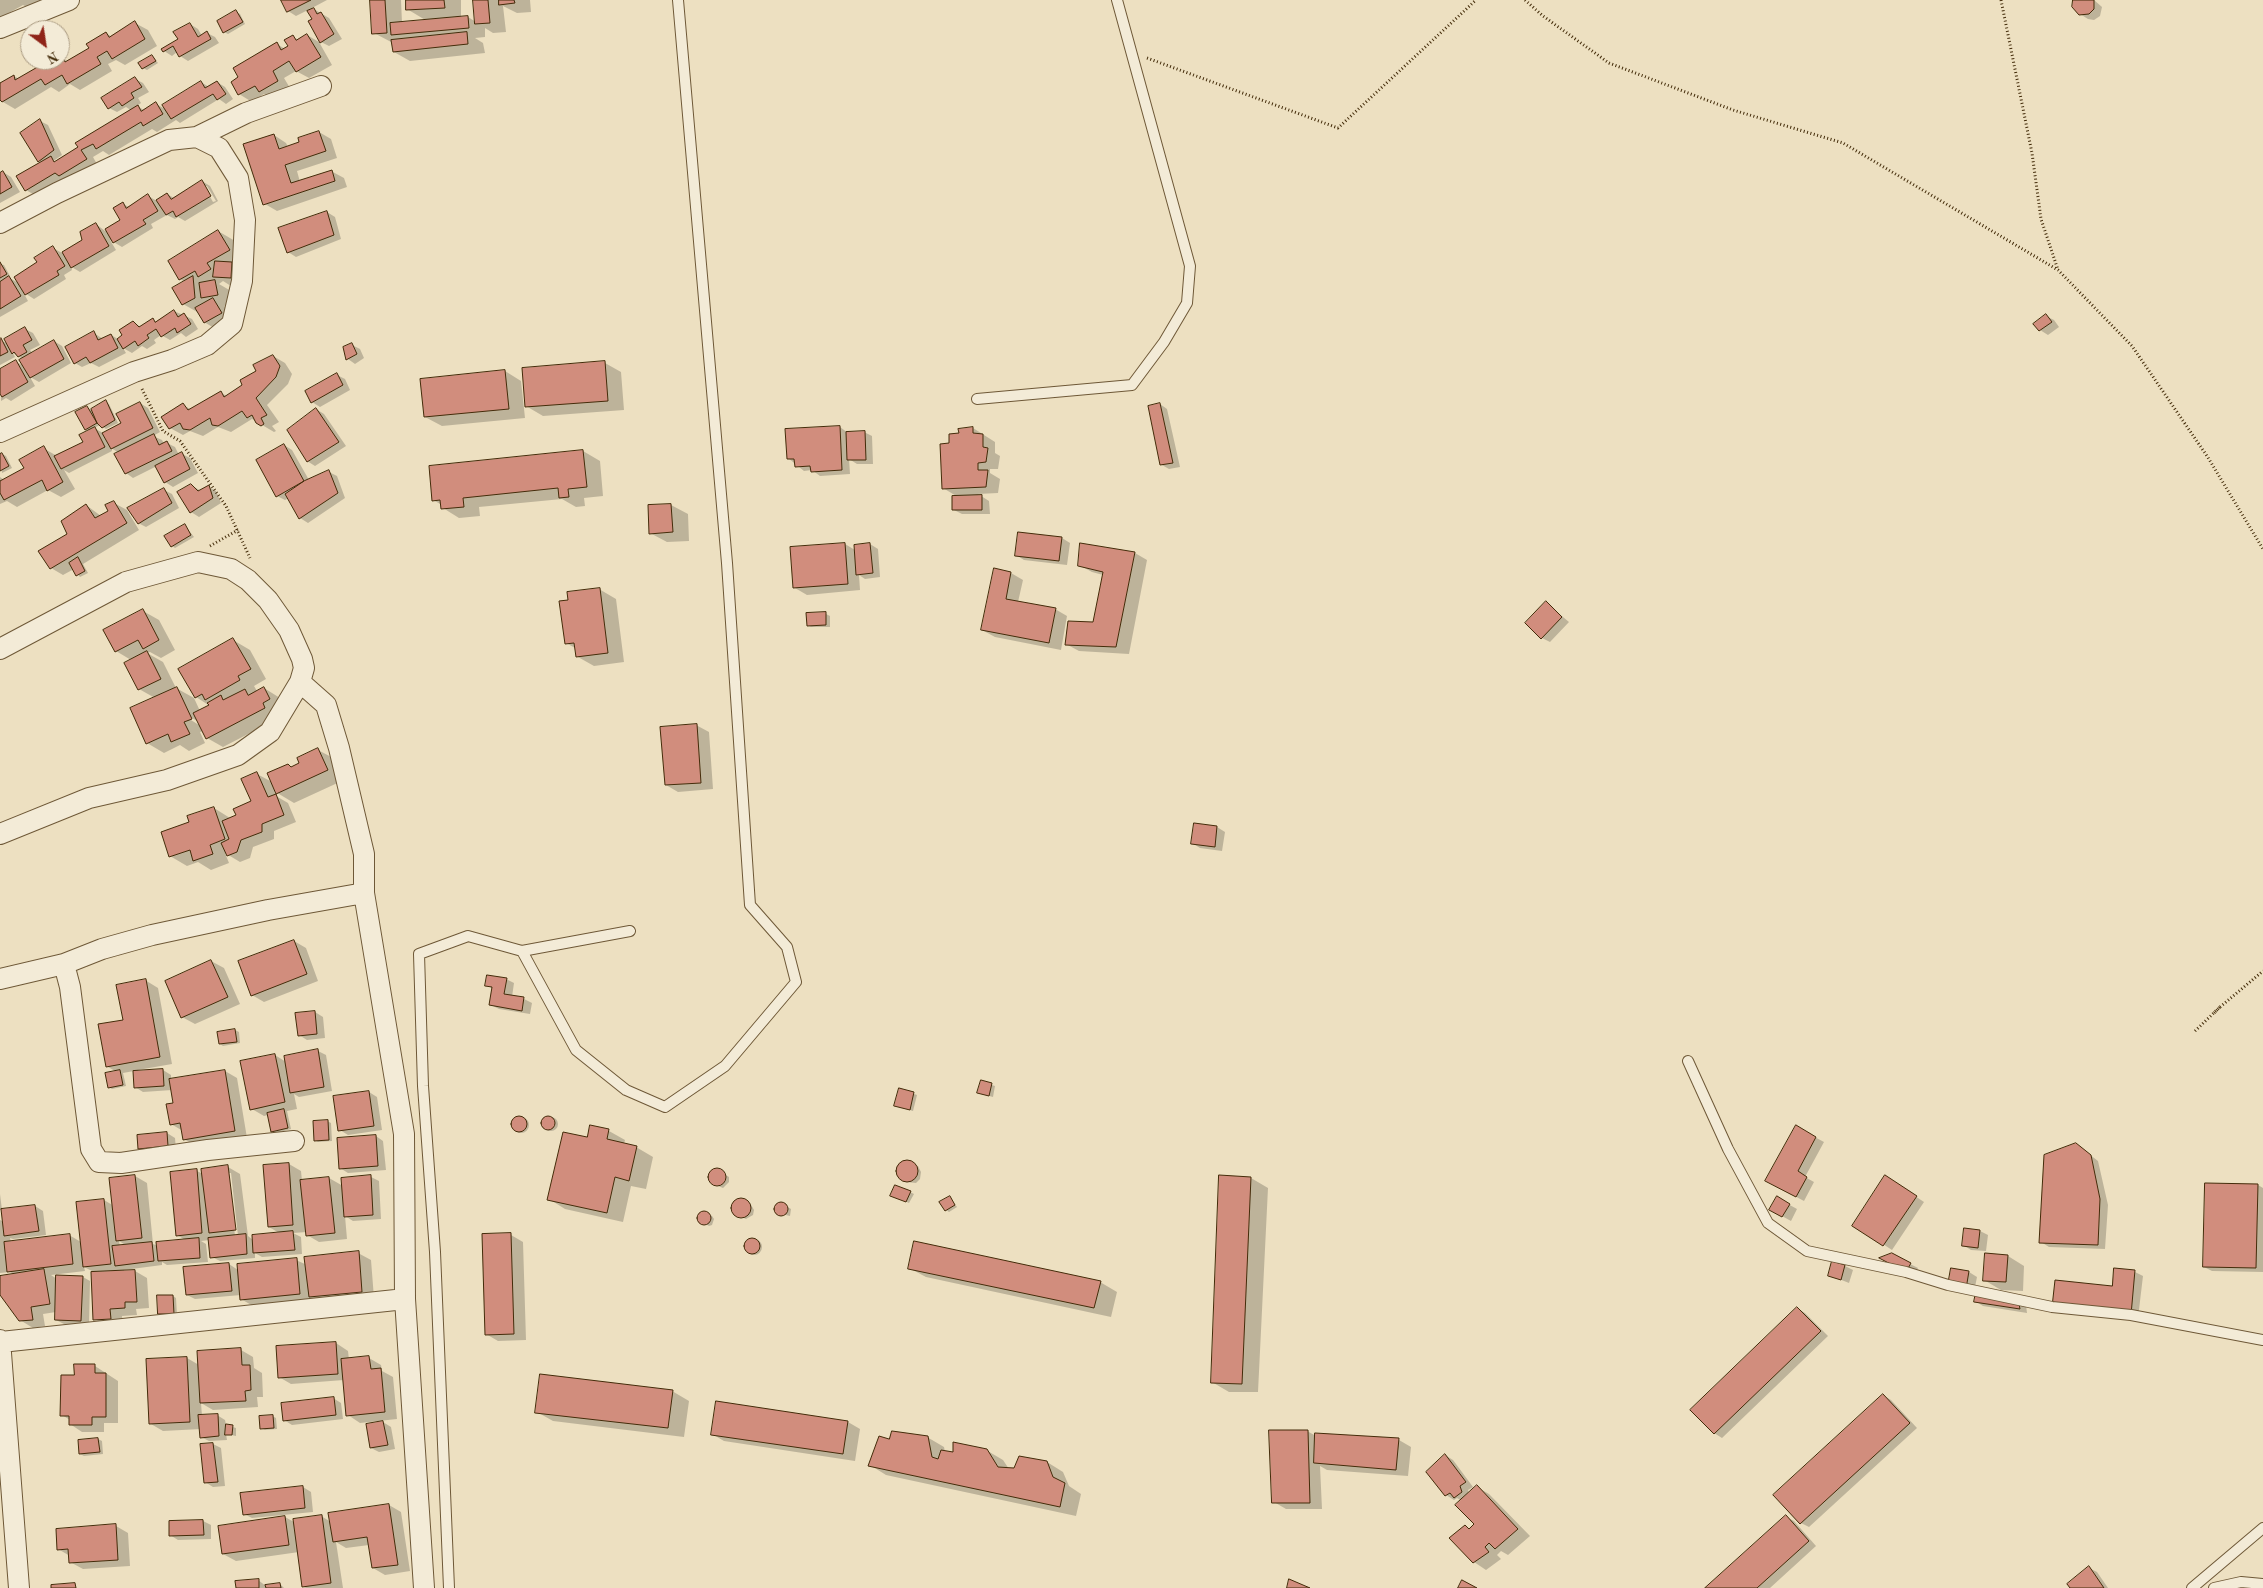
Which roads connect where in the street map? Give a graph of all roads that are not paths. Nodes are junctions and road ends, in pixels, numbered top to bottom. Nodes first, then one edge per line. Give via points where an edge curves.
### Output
1 (69, 0) edge
2 (678, 0) edge
3 (1117, 0) edge
4 (0, 28) edge
5 (320, 86) dead end
6 (197, 137) junction
7 (0, 223) edge
8 (977, 399) dead end
9 (0, 432) edge
10 (0, 648) edge
11 (300, 682) junction
12 (0, 834) edge
13 (364, 893) junction
14 (630, 932) dead end
15 (522, 951) junction
16 (64, 964) junction
17 (0, 979) edge
18 (1688, 1061) dead end
19 (294, 1141) dead end
20 (405, 1299) junction
21 (2263, 1340) edge
22 (1, 1341) edge
23 (2263, 1528) edge
24 (2263, 1584) edge
25 (19, 1588) edge
26 (424, 1588) edge
27 (449, 1588) edge
28 (2192, 1588) edge
29 (2214, 1588) edge

1 - 4 street
2 - 15 lane via 727,562 750,905 787,947 796,982 725,1066 665,1107 626,1090 576,1050
3 - 8 lane via 1190,266 1187,302 1164,342 1132,385
5 - 6 street via 246,113
6 - 7 street via 169,140
6 - 9 street via 219,148 238,178 245,220 242,281 232,324 207,345 134,372
10 - 11 street via 126,582 198,562 231,569 268,600 289,630 302,659 304,668
11 - 12 street via 270,732 238,755 167,780 89,798
11 - 13 street via 326,705 364,854
13 - 16 street via 152,934
13 - 20 street via 404,1134
14 - 15 lane
15 - 27 lane via 468,936 419,954
16 - 17 street
16 - 19 street via 70,987 91,1149 99,1162 121,1163
18 - 21 lane via 1728,1149 1768,1223 1807,1251 1906,1272 1948,1286 2052,1307 2130,1315
20 - 22 street
20 - 26 street
22 - 25 street
23 - 28 lane
24 - 29 lane via 2241,1582

